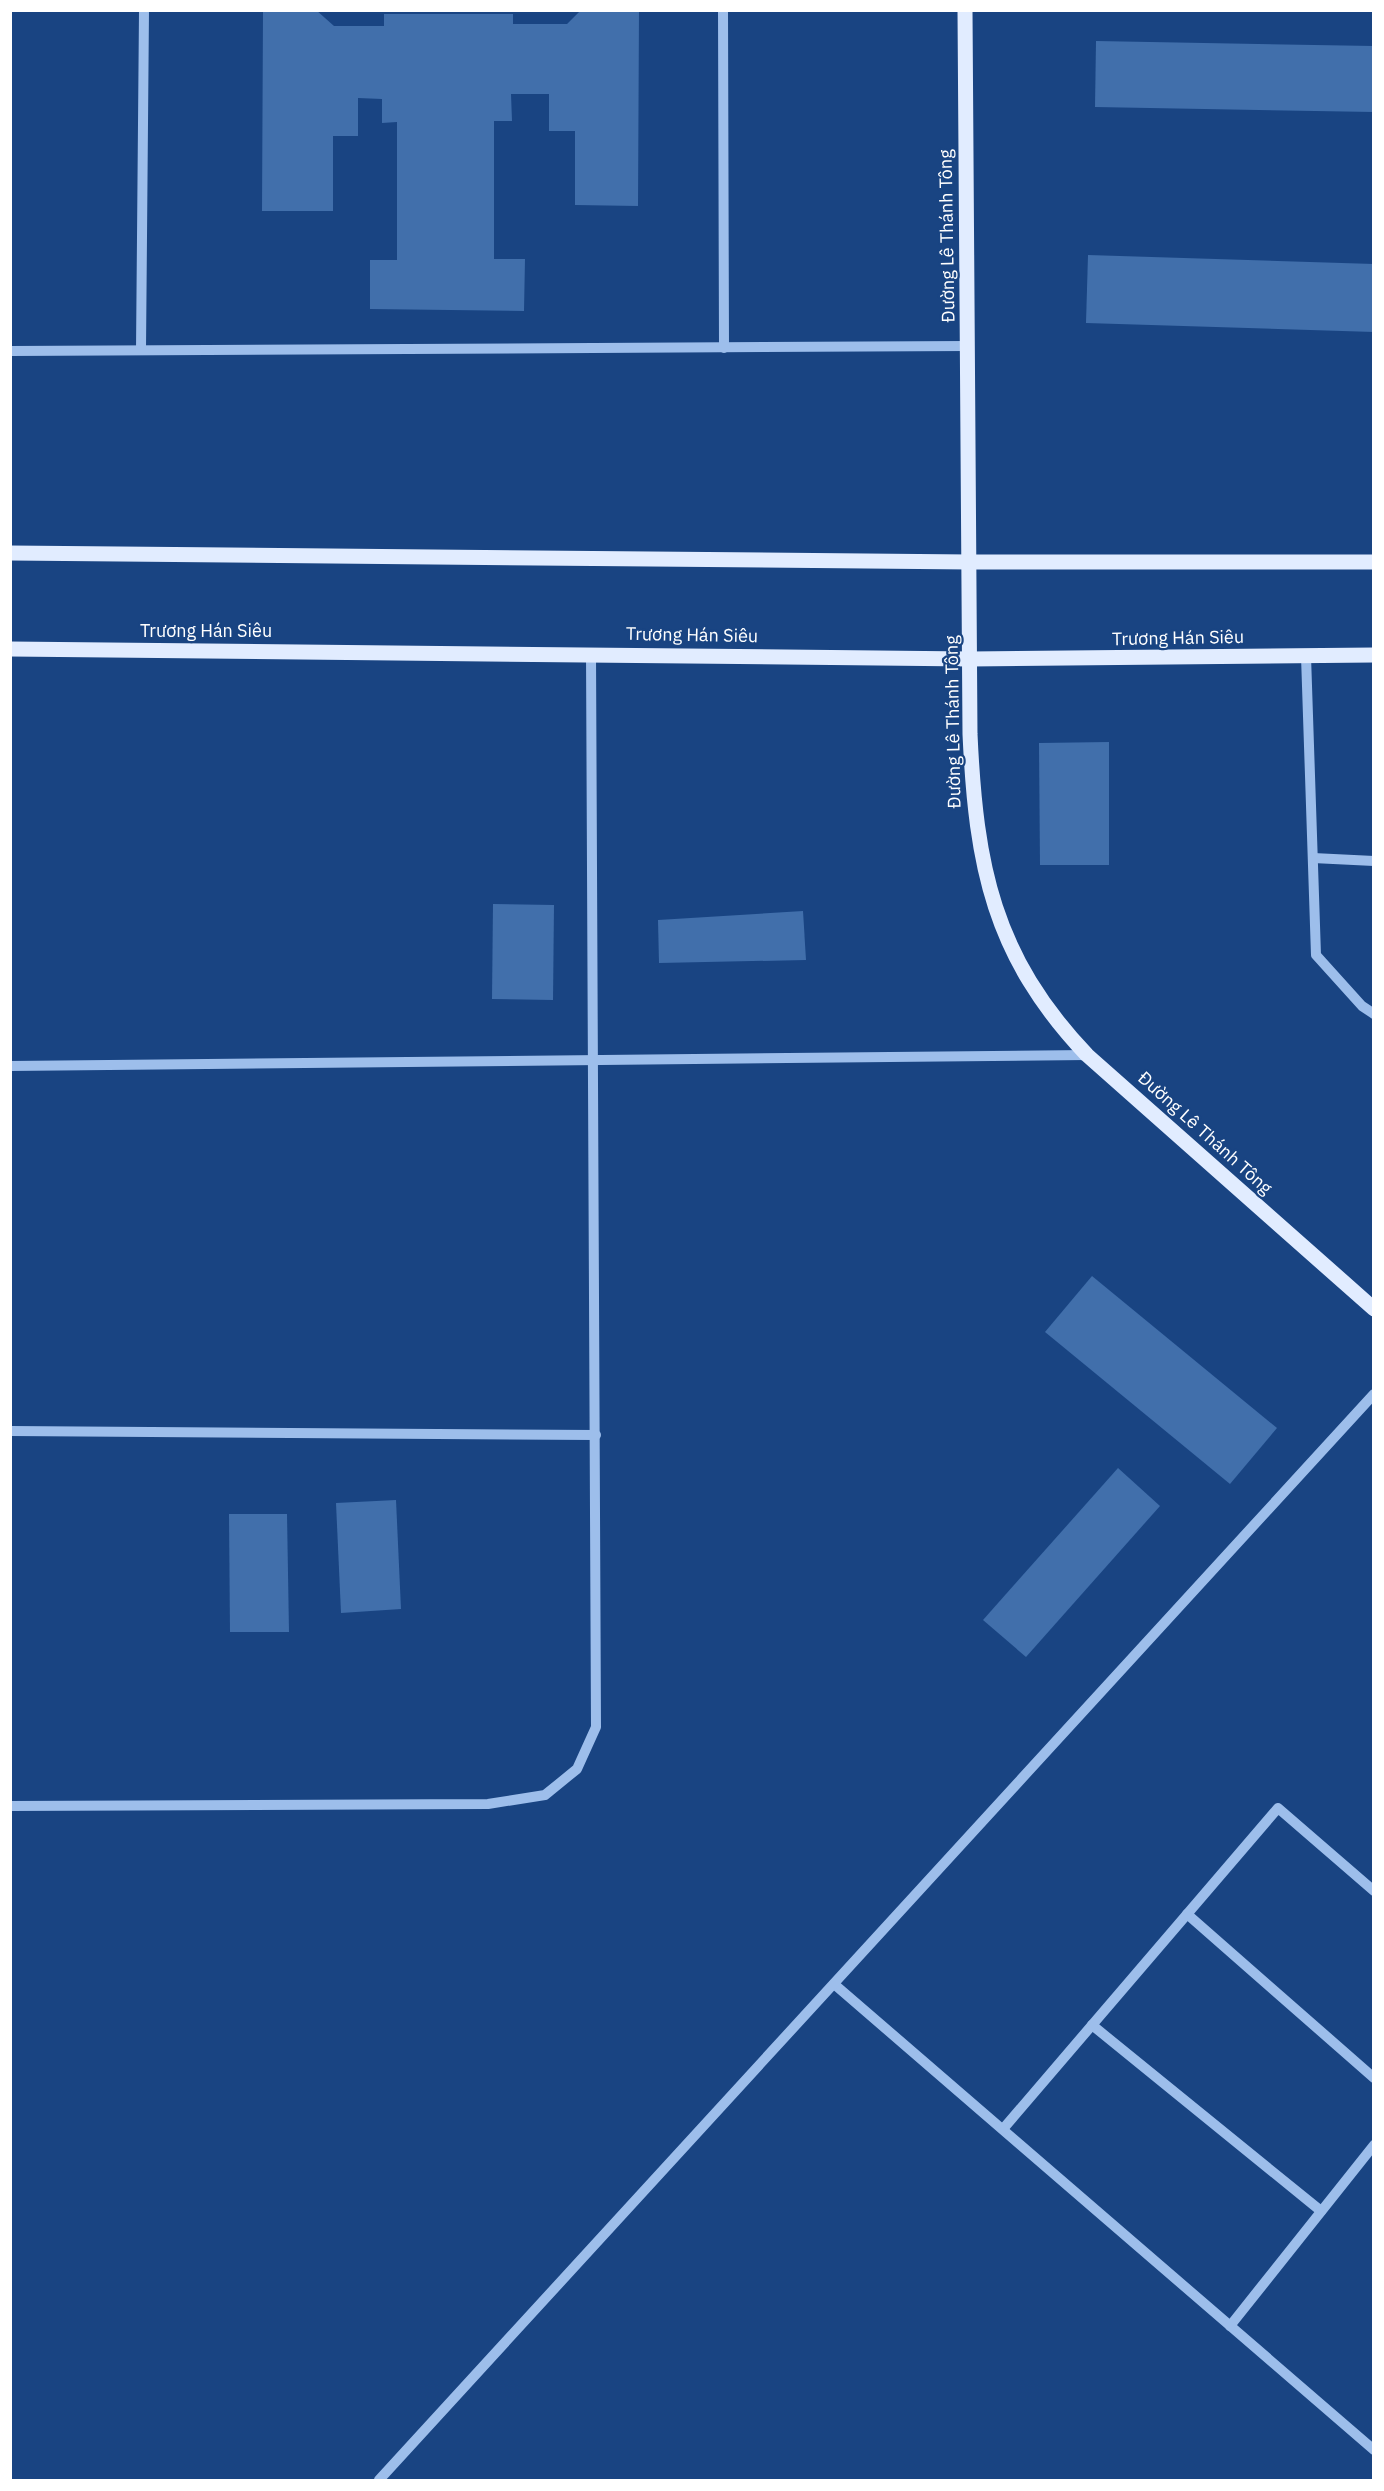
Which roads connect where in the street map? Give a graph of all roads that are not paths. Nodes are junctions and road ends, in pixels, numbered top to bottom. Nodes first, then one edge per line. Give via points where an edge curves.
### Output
1 (144, 10) edge
2 (723, 10) edge
3 (965, 10) edge
4 (968, 346) junction
5 (724, 348) junction
6 (141, 350) junction
7 (10, 351) edge
8 (10, 552) edge
9 (970, 562) junction
10 (1374, 562) edge
11 (10, 649) edge
12 (591, 653) junction
13 (1374, 655) edge
14 (1306, 656) junction
15 (970, 659) junction
16 (1312, 858) junction
17 (1374, 861) edge
18 (1374, 1014) edge
19 (1087, 1055) junction
20 (594, 1062) junction
21 (10, 1066) edge
22 (1374, 1309) edge
23 (1374, 1394) edge
24 (10, 1431) edge
25 (596, 1435) junction
26 (10, 1806) edge
27 (1374, 1891) edge
28 (1187, 1914) junction
29 (834, 1984) junction
30 (1092, 2025) junction
31 (1374, 2078) edge
32 (1003, 2129) junction
33 (1374, 2145) edge
34 (1321, 2211) junction
35 (1230, 2326) junction
36 (1374, 2450) edge
37 (379, 2481) edge

1 - 6 street
2 - 5 street
3 - 4 main road, Đường Lê Thánh Tông
4 - 5 street
4 - 9 main road, Đường Lê Thánh Tông
5 - 6 street
6 - 7 street
8 - 9 main road
9 - 10 main road
9 - 15 main road, Đường Lê Thánh Tông
11 - 12 main road, Trương Hán Siêu
12 - 15 main road, Trương Hán Siêu
12 - 20 street
13 - 14 main road, Trương Hán Siêu
14 - 15 main road, Trương Hán Siêu
14 - 16 street
15 - 19 main road, Đường Lê Thánh Tông via 972,791 988,887 1023,972 1051,1016
16 - 17 street
16 - 18 street via 1316,955
19 - 20 street
19 - 22 main road, Đường Lê Thánh Tông
20 - 21 street
20 - 25 street
23 - 29 street
24 - 25 street
25 - 26 street via 596,1727 577,1769 545,1795 488,1804
27 - 28 street via 1278,1808
28 - 30 street
28 - 31 street
29 - 32 street
29 - 37 street
30 - 32 street
30 - 34 street
32 - 35 street
33 - 34 street
34 - 35 street
35 - 36 street

